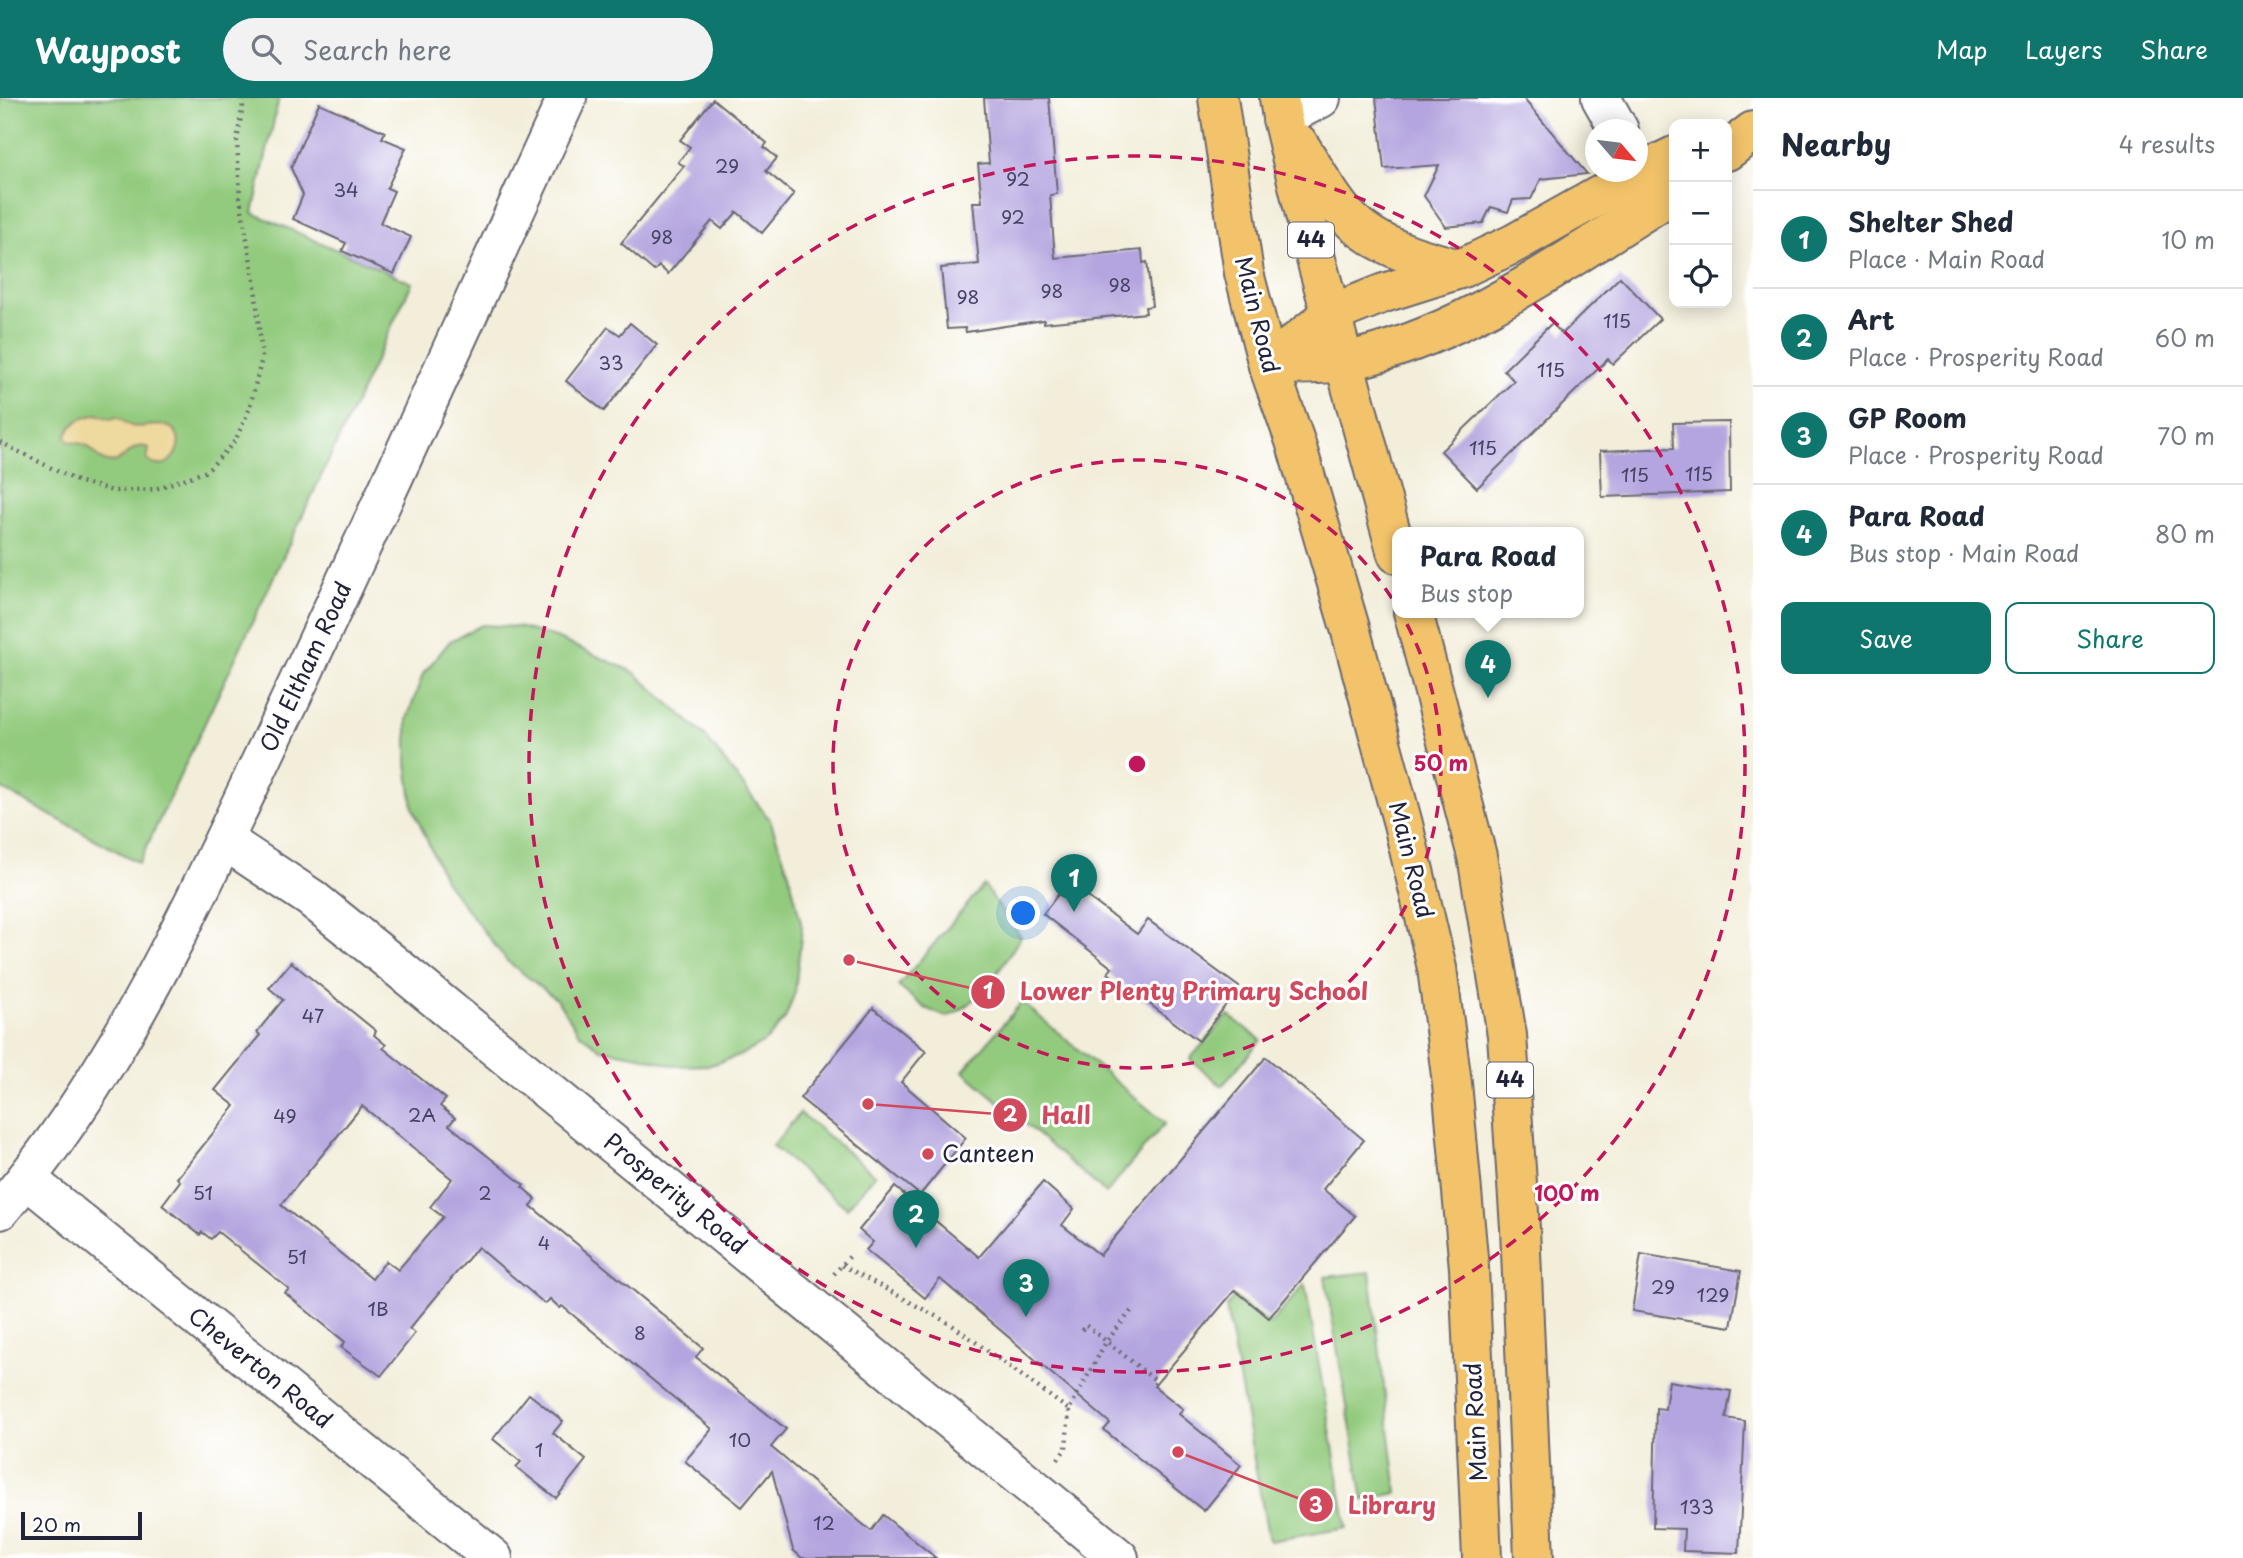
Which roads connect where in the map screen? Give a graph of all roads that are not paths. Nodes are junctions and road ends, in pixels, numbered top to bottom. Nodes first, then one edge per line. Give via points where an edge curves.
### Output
1 (567, 98) edge
2 (1218, 98) edge
3 (1321, 98) edge
4 (1601, 98) edge
5 (1280, 108) edge
6 (1613, 119) edge
7 (1753, 119) edge
8 (1732, 129) edge
9 (1753, 131) edge
10 (1732, 147) edge
11 (1657, 176) edge
12 (1460, 269) junction
13 (1331, 314) junction
14 (1345, 362) junction
15 (1268, 365) junction
16 (1392, 536) edge
17 (1415, 618) edge
18 (224, 840) junction
19 (27, 1179) junction
20 (0, 1210) edge
21 (493, 1558) edge
22 (1119, 1558) edge
23 (1482, 1558) edge
24 (1534, 1558) edge

1 - 18 street, Old Eltham Road
2 - 15 main road, Main Road / 44 via 1244,273
3 - 5 street
4 - 6 street
5 - 12 main road via 1340,208 1357,224 1382,243
5 - 13 main road, 44
7 - 8 main road
9 - 10 main road
11 - 12 main road
11 - 14 main road via 1505,298 1409,345
12 - 13 main road
13 - 14 main road, 44
13 - 15 main road
14 - 15 main road
14 - 16 main road, 44
15 - 23 main road, Main Road / 44 via 1350,628 1437,968 1469,1268
17 - 24 main road, 44 via 1477,856 1507,1035
18 - 19 street, Old Eltham Road via 90,1088
18 - 22 street, Prosperity Road via 351,930
19 - 20 street, Old Eltham Road
19 - 21 street, Cheverton Road

